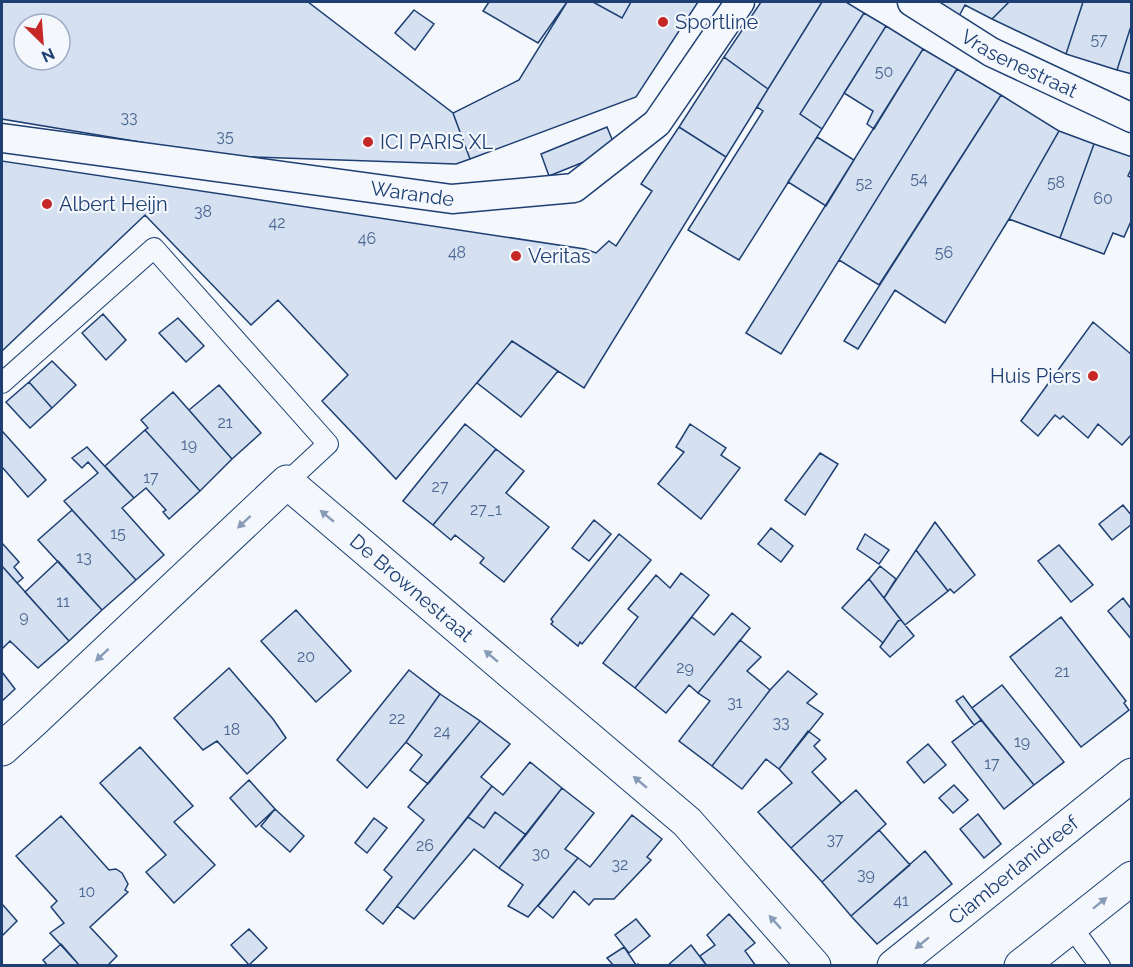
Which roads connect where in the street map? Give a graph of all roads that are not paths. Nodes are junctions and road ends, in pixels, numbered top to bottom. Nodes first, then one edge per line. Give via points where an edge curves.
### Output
1 (740, 2) edge
2 (912, 2) edge
3 (1131, 118) edge
4 (2, 138) edge
5 (2, 383) edge
6 (287, 482) junction
7 (2, 748) edge
8 (1131, 775) edge
9 (1131, 878) edge
10 (1071, 926) junction
11 (814, 966) edge
12 (894, 966) edge
13 (1021, 966) edge
14 (1100, 966) edge

1 - 4 street, Warande via 657,123 574,188 452,199
2 - 3 street, Vrasenestraat via 991,52
5 - 6 lane via 154,248 328,444
6 -> 7 street
11 -> 6 street, De Brownestraat via 687,822
8 -> 12 street, Ciamberlanidreef
10 -> 9 street
10 - 13 street
10 - 14 lane

